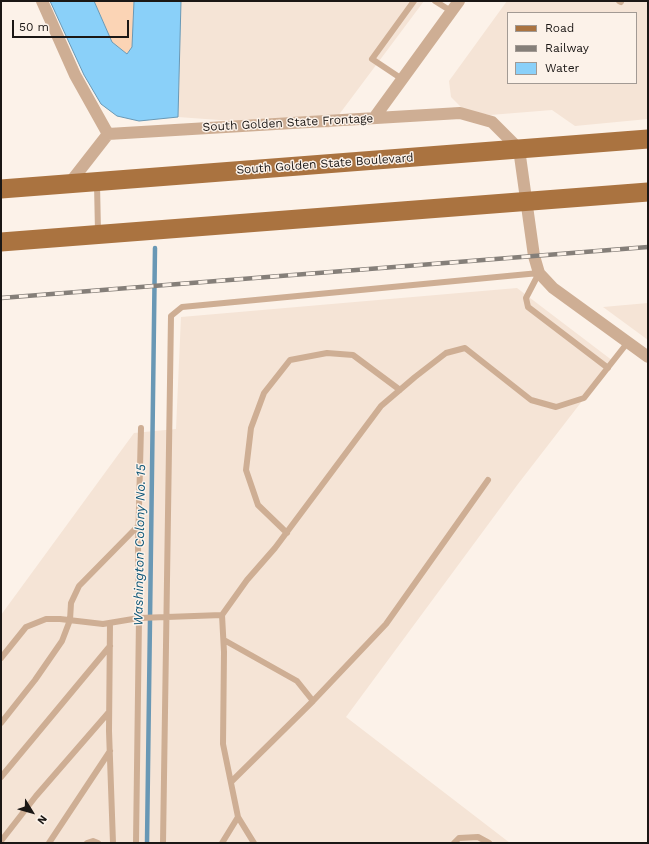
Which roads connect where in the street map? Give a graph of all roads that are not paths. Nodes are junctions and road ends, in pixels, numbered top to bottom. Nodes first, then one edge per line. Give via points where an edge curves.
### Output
1 (42, 1) edge
2 (414, 1) edge
3 (435, 1) edge
4 (459, 1) edge
5 (451, 11) junction
6 (402, 79) junction
7 (374, 118) junction
8 (108, 134) junction
9 (648, 139) edge
10 (519, 149) junction
11 (97, 182) junction
12 (69, 184) junction
13 (1, 190) edge
14 (648, 192) edge
15 (526, 202) junction
16 (98, 234) junction
17 (1, 242) edge
18 (539, 273) junction
19 (628, 342) junction
20 (648, 357) edge
21 (608, 368) junction
22 (400, 390) junction
23 (141, 428) dead end
24 (488, 480) dead end
25 (139, 525) junction
26 (287, 533) junction
27 (222, 615) junction
28 (167, 617) junction
29 (139, 618) junction
30 (70, 620) junction
31 (110, 623) junction
32 (224, 640) junction
33 (110, 646) junction
34 (1, 658) edge
35 (312, 701) junction
36 (109, 712) junction
37 (1, 723) edge
38 (110, 751) junction
39 (1, 777) edge
40 (231, 782) junction
41 (238, 817) junction
42 (1, 841) edge
43 (49, 843) edge
44 (87, 843) edge
45 (98, 843) edge
46 (113, 843) edge
47 (136, 843) edge
48 (163, 843) edge
49 (222, 843) edge
50 (254, 843) edge
51 (454, 843) edge
52 (489, 843) edge

1 - 8 street via 75,75
2 - 6 lane via 372,59
3 - 5 lane
4 - 5 street
5 - 6 street
6 - 7 street
7 - 8 street, South Golden State Frontage
7 - 10 street, South Golden State Frontage via 460,113 492,122
8 - 12 street
9 - 10 main road, South Golden State Boulevard
10 - 11 main road, South Golden State Boulevard
10 - 15 street
11 - 12 main road, South Golden State Boulevard
11 - 16 lane
12 - 13 main road, South Golden State Boulevard
14 - 15 main road
15 - 16 main road
15 - 18 street
16 - 17 main road
18 - 19 street via 553,288
18 - 21 lane via 526,298 528,307
18 - 28 lane via 182,307 171,316
19 - 20 street
19 - 21 lane
21 - 22 lane via 584,398 556,407 531,400 465,348 446,353
22 - 26 lane via 381,406
22 - 26 lane via 353,355 327,353 290,360 264,393 252,428 246,470 258,505
23 - 25 lane
24 - 35 lane via 386,624
25 - 29 lane
25 - 30 lane via 78,586 71,603
26 - 27 lane via 247,580
27 - 28 lane
27 - 32 lane
28 - 29 lane
28 - 48 lane
29 - 31 lane
29 - 47 lane
30 - 31 lane
30 - 34 lane via 46,619 26,627
30 - 37 lane via 62,641
31 - 33 lane
32 - 35 lane via 297,682
32 - 40 lane via 223,744
33 - 36 lane
33 - 39 lane
35 - 40 lane
36 - 38 lane
36 - 42 lane via 36,796
38 - 43 lane
38 - 46 lane
40 - 41 lane
41 - 49 lane
41 - 50 lane
44 - 45 lane
51 - 52 lane via 459,838 478,837

